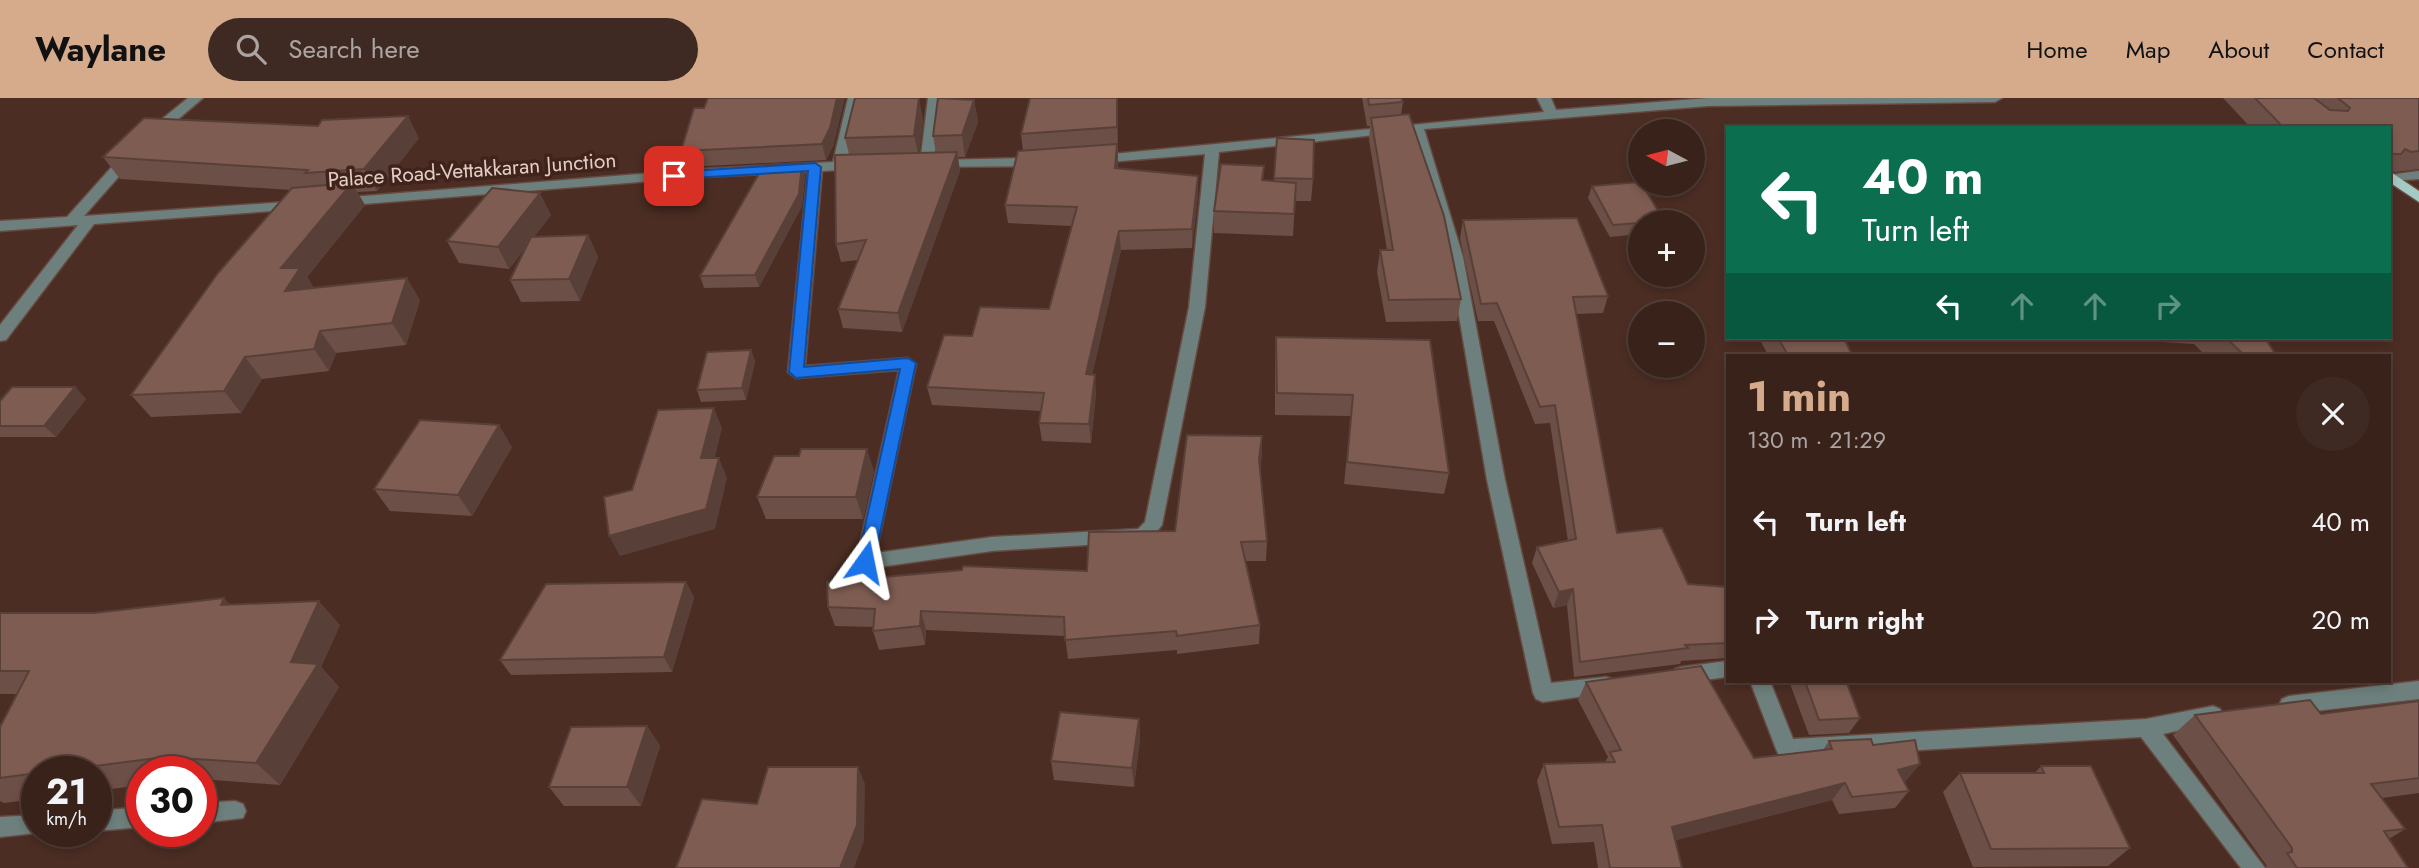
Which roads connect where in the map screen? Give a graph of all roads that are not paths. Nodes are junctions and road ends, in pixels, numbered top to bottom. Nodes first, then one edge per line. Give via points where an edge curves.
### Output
1 (196, 98) edge
2 (855, 98) edge
3 (935, 98) edge
4 (1544, 98) edge
5 (1995, 98) edge
6 (1552, 115) junction
7 (1416, 126) junction
8 (1212, 149) junction
9 (1078, 160) edge
10 (1051, 162) edge
11 (877, 165) edge
12 (839, 166) junction
13 (815, 167) junction
14 (2419, 175) edge
15 (2391, 177) edge
16 (2419, 198) edge
17 (89, 221) junction
18 (70, 222) junction
19 (0, 226) edge
20 (0, 336) edge
21 (1726, 669) edge
22 (1662, 678) edge
23 (1622, 683) edge
24 (1761, 683) edge
25 (2419, 690) edge
26 (2266, 708) edge
27 (2239, 711) edge
28 (2146, 728) junction
29 (235, 811) dead end
30 (217, 812) edge
31 (21, 826) edge
32 (0, 827) edge
33 (2253, 868) edge

1 - 18 street via 127,158
2 - 12 street
3 - 10 street via 921,164
4 - 6 street
5 - 6 street via 1708,102
6 - 7 street
7 - 8 street
7 - 23 street via 1456,257 1496,480 1544,693
8 - 9 street
8 - 13 street via 1197,307 1153,525 1143,536 992,544 865,562 908,363 796,372
11 - 12 street, Palace Road-Vettakkaran Junction
12 - 13 street, Palace Road-Vettakkaran Junction
13 - 17 street, Palace Road-Vettakkaran Junction
14 - 15 street
15 - 16 main road
17 - 18 street, Palace Road-Vettakkaran Junction
17 - 20 street
18 - 19 street, Palace Road-Vettakkaran Junction
21 - 22 street
24 - 28 street via 1786,749
25 - 26 street
27 - 28 street
28 - 33 street
29 - 30 street
31 - 32 street

